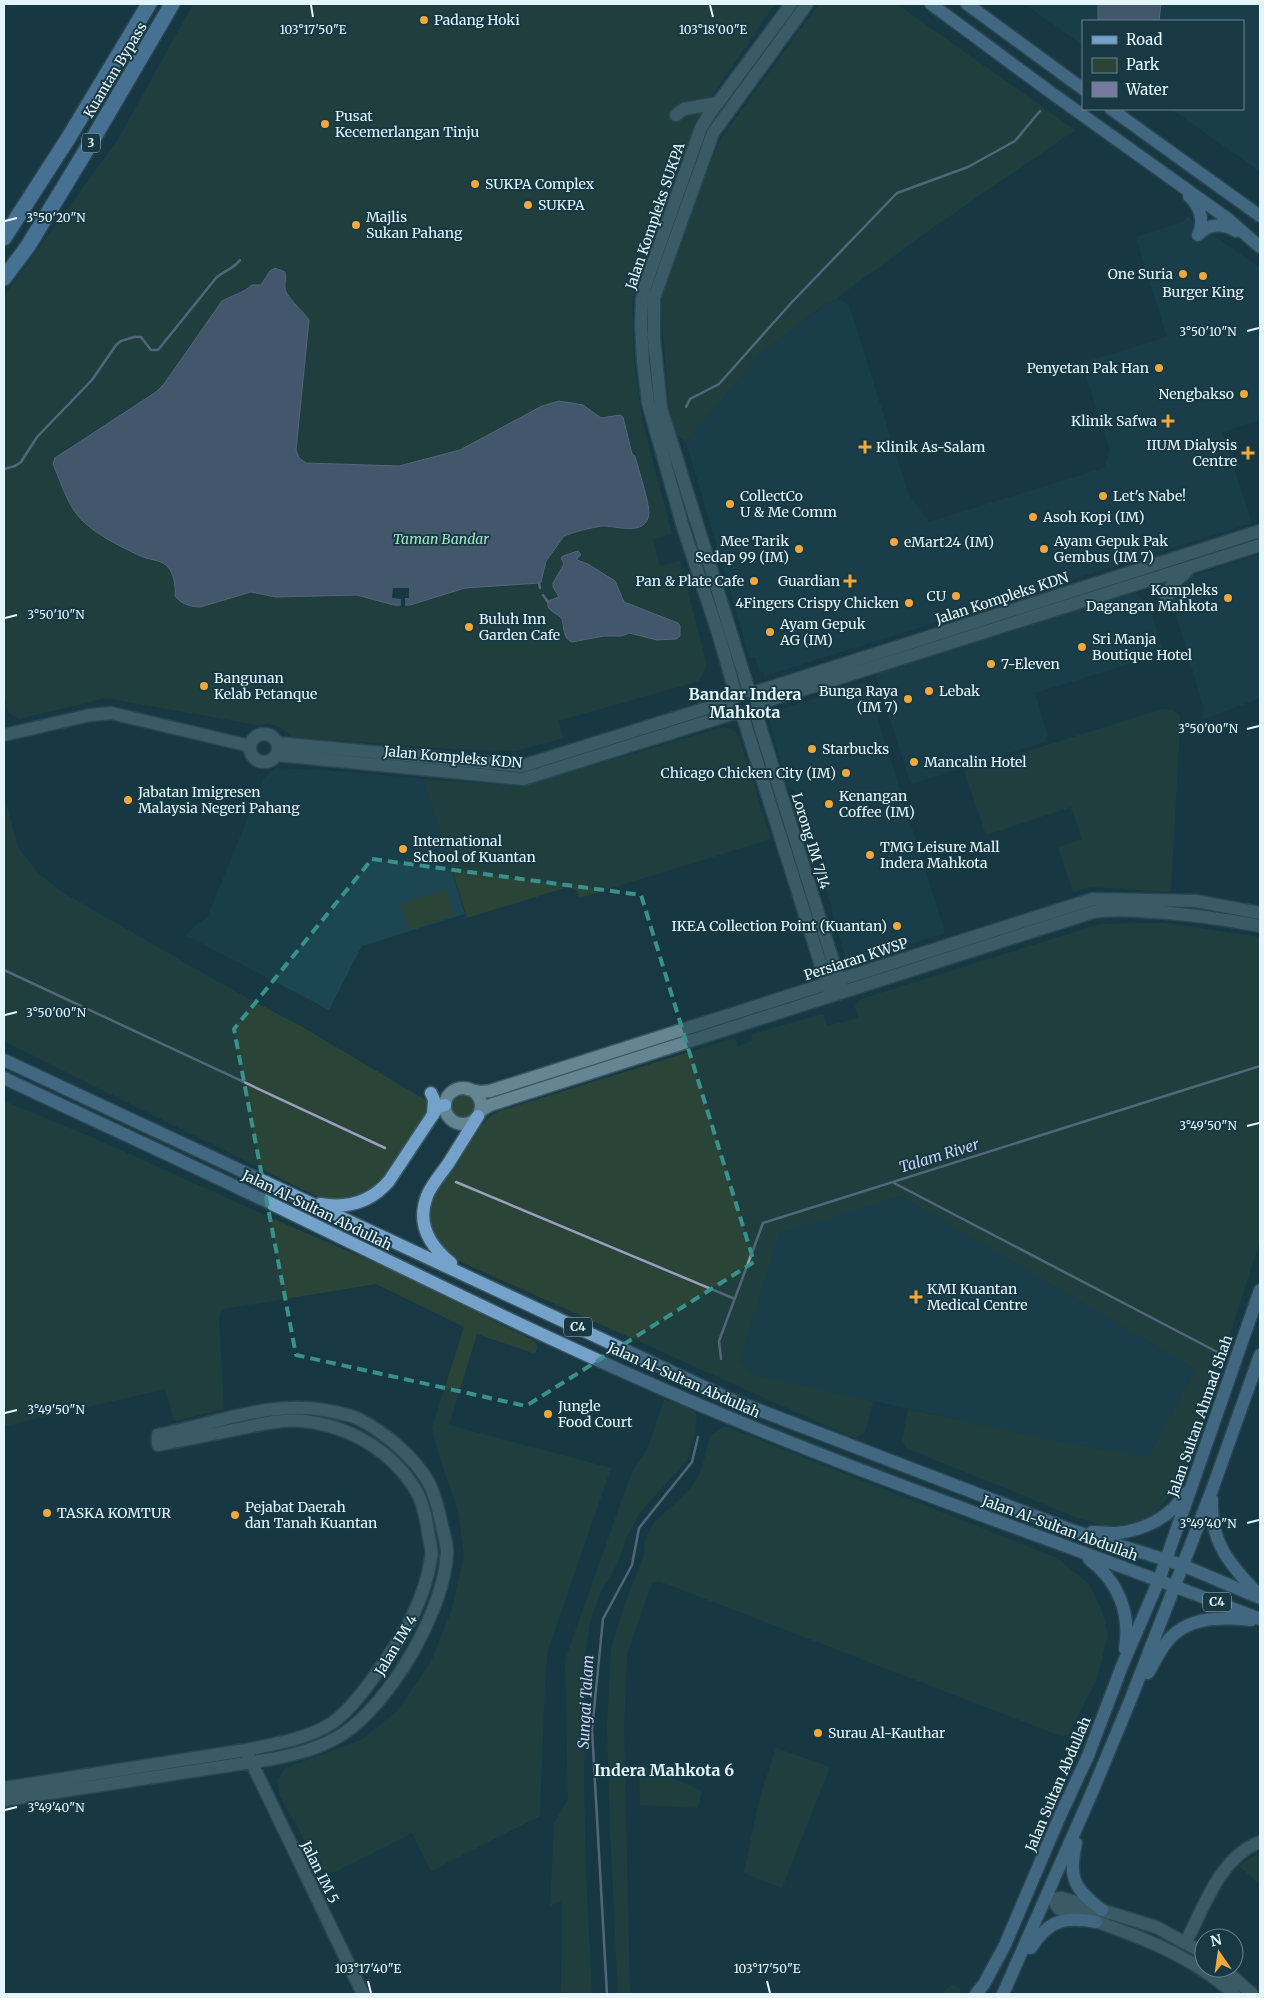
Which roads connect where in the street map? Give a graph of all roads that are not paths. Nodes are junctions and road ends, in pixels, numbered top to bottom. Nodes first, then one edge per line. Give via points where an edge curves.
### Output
1 (149, 4) edge
2 (172, 4) edge
3 (791, 4) edge
4 (807, 4) edge
5 (931, 4) edge
6 (967, 4) edge
7 (1082, 88) edge
8 (718, 103) junction
9 (1112, 110) edge
10 (676, 115) dead end
11 (1169, 177) junction
12 (1260, 216) edge
13 (4, 238) edge
14 (1260, 247) edge
15 (4, 278) edge
16 (1260, 532) edge
17 (1260, 546) edge
18 (1190, 568) junction
19 (1164, 604) dead end
20 (754, 699) junction
21 (737, 705) junction
22 (4, 735) edge
23 (250, 746) junction
24 (277, 749) junction
25 (522, 766) junction
26 (523, 779) junction
27 (1260, 914) edge
28 (1260, 926) edge
29 (943, 947) junction
30 (948, 960) junction
31 (835, 988) junction
32 (632, 1045) junction
33 (636, 1058) junction
34 (4, 1060) edge
35 (4, 1078) edge
36 (467, 1089) junction
37 (431, 1093) dead end
38 (445, 1105) junction
39 (479, 1113) junction
40 (433, 1116) junction
41 (306, 1201) junction
42 (464, 1274) junction
43 (1260, 1290) edge
44 (1260, 1355) edge
45 (1194, 1481) junction
46 (1212, 1490) junction
47 (1074, 1532) junction
48 (1068, 1548) junction
49 (1166, 1560) junction
50 (1182, 1565) junction
51 (1159, 1580) junction
52 (1174, 1586) junction
53 (1260, 1597) edge
54 (1260, 1619) edge
55 (1260, 1623) edge
56 (1122, 1666) junction
57 (1130, 1701) junction
58 (246, 1750) junction
59 (272, 1759) junction
60 (252, 1763) junction
61 (234, 1766) junction
62 (261, 1783) junction
63 (4, 1788) edge
64 (1090, 1797) junction
65 (4, 1800) edge
66 (1260, 1842) edge
67 (1102, 1910) junction
68 (1096, 1922) junction
69 (1186, 1942) junction
70 (1194, 1947) edge
71 (1234, 1978) edge
72 (1004, 1992) edge
73 (362, 1994) edge
74 (976, 1994) edge
75 (1234, 1994) edge
76 (1252, 1994) edge

1 - 13 highway, Kuantan Bypass / 3 via 69,138
2 - 15 highway, Kuantan Bypass / 3 via 28,246
3 - 8 street, Jalan Kompleks SUKPA
4 - 20 street, Jalan Kompleks SUKPA via 713,133 654,298 661,408
5 - 11 main road
6 - 7 main road
8 - 10 street via 684,110
8 - 21 street, Jalan Kompleks SUKPA via 700,132 645,286 642,361 651,417
9 - 12 main road
11 - 14 main road via 1228,218
11 - 14 main road via 1198,208 1201,224 1198,235 1206,227 1222,225
16 - 20 street, Jalan Kompleks KDN
17 - 18 street, Jalan Kompleks KDN
18 - 19 street via 1171,586
18 - 20 street, Jalan Kompleks KDN
20 - 21 street via 742,691
20 - 21 street via 749,714
20 - 31 street, Lorong IM 7/14
21 - 25 street, Jalan Kompleks KDN
21 - 26 street, Jalan Kompleks KDN
21 - 31 street, Lorong IM 7/14
22 - 23 street via 111,713
23 - 24 street via 261,735 272,737
23 - 24 street via 253,757 260,762 272,761
24 - 25 street, Jalan Kompleks KDN
24 - 26 street, Jalan Kompleks KDN
25 - 26 street
27 - 29 street, Persiaran KWSP via 1202,902 1098,898
28 - 30 street, Persiaran KWSP via 1195,914 1100,911
29 - 30 street
29 - 31 street, Persiaran KWSP
30 - 31 street, Persiaran KWSP
31 - 32 street, Persiaran KWSP
31 - 33 street, Persiaran KWSP
32 - 33 street
32 - 36 street, Persiaran KWSP via 490,1091
33 - 39 street, Persiaran KWSP via 490,1105
34 - 41 main road, Jalan Al-Sultan Abdullah / C4
35 - 48 main road, Jalan Al-Sultan Abdullah / C4 via 526,1327 733,1419
36 - 38 street via 453,1092
36 - 39 street via 479,1099
37 - 40 main road
38 - 39 street, Persiaran KWSP via 450,1118 460,1124 471,1122
38 - 40 main road via 439,1106
39 - 42 main road via 427,1196 423,1213 429,1240
40 - 41 main road via 380,1192 346,1206
41 - 42 main road, Jalan Al-Sultan Abdullah / C4
42 - 47 main road, Jalan Al-Sultan Abdullah / C4 via 730,1399
43 - 45 main road, Jalan Sultan Ahmad Shah
44 - 46 main road
45 - 47 main road via 1183,1498 1153,1523 1114,1533
45 - 49 main road, Jalan Sultan Ahmad Shah
46 - 50 main road
46 - 53 main road via 1216,1537 1226,1558
47 - 49 main road, Jalan Al-Sultan Abdullah / C4
48 - 51 main road, Jalan Al-Sultan Abdullah / C4
48 - 56 main road via 1101,1568 1122,1600 1127,1639
49 - 50 main road, Jalan Al-Sultan Abdullah / C4
49 - 51 main road, Jalan Sultan Ahmad Shah
50 - 52 main road
50 - 53 main road, Jalan Al-Sultan Abdullah / C4
51 - 52 main road, Jalan Al-Sultan Abdullah / C4
51 - 56 main road, Jalan Sultan Abdullah
52 - 54 main road, Jalan Al-Sultan Abdullah / C4
52 - 57 main road
55 - 57 main road via 1231,1618 1187,1625 1166,1642
56 - 74 main road, Jalan Sultan Abdullah via 1088,1756 1005,1946
57 - 64 main road
58 - 59 street, Jalan IM 4 via 296,1738 332,1723 376,1674 419,1604 432,1556 426,1515 416,1490 380,1449 330,1426 301,1420 273,1422 158,1440 272,1409 296,1406 355,1418 383,1433 428,1482 447,1550 444,1574 419,1642 394,1680 362,1718 324,1745
58 - 60 street, Jalan IM 5
58 - 63 street, Jalan IM 4
59 - 60 street, Jalan IM 4
59 - 62 street
60 - 61 street, Jalan IM 4
60 - 62 street, Jalan IM 5
61 - 62 street
61 - 65 street, Jalan IM 4
62 - 73 street, Jalan IM 5
64 - 67 main road via 1079,1829 1073,1876 1084,1896
64 - 72 main road
66 - 69 street via 1240,1854 1226,1870
67 - 68 street via 1062,1904
67 - 69 street via 1156,1927
68 - 72 main road via 1065,1919 1049,1926 1037,1938
68 - 75 street via 1152,1942 1194,1964
69 - 70 street
71 - 76 street

